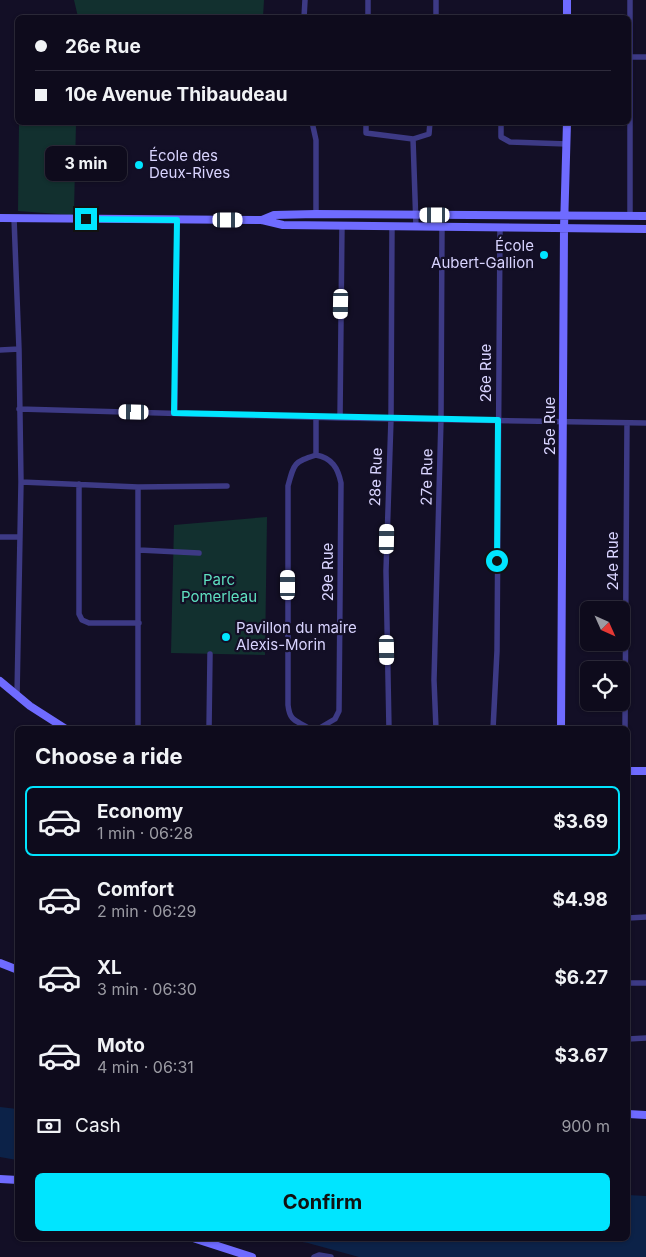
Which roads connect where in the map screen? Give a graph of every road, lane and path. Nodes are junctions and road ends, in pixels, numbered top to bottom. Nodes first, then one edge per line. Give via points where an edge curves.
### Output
1 (304, 0) edge
2 (368, 0) edge
3 (436, 0) edge
4 (567, 0) edge
5 (630, 0) edge
6 (304, 15) edge
7 (368, 15) edge
8 (436, 15) edge
9 (566, 15) edge
10 (630, 15) edge
11 (631, 57) edge
12 (646, 57) edge
13 (313, 125) edge
14 (366, 125) edge
15 (430, 125) edge
16 (501, 125) edge
17 (567, 125) edge
18 (630, 125) edge
19 (413, 139) junction
20 (567, 144) junction
21 (316, 214) junction
22 (416, 215) junction
23 (564, 216) junction
24 (630, 216) junction
25 (646, 216) edge
26 (0, 218) edge
27 (14, 218) junction
28 (177, 220) junction
29 (262, 220) junction
30 (342, 225) junction
31 (392, 226) junction
32 (416, 226) junction
33 (442, 226) junction
34 (500, 228) junction
35 (564, 228) junction
36 (646, 229) edge
37 (19, 349) junction
38 (0, 350) edge
39 (19, 409) junction
40 (174, 413) junction
41 (316, 417) junction
42 (340, 418) junction
43 (391, 419) junction
44 (440, 420) junction
45 (498, 420) junction
46 (563, 422) junction
47 (627, 423) junction
48 (646, 423) edge
49 (316, 455) junction
50 (21, 482) junction
51 (79, 484) junction
52 (227, 486) dead end
53 (138, 487) junction
54 (0, 537) edge
55 (19, 537) junction
56 (139, 550) junction
57 (199, 553) dead end
58 (139, 623) junction
59 (210, 654) dead end
60 (0, 681) edge
61 (17, 696) junction
62 (53, 725) edge
63 (138, 726) edge
64 (209, 726) edge
65 (304, 726) edge
66 (323, 726) edge
67 (388, 726) edge
68 (436, 726) edge
69 (493, 726) edge
70 (561, 726) edge
71 (625, 726) edge
72 (630, 771) edge
73 (646, 771) edge
74 (646, 917) edge
75 (630, 918) edge
76 (0, 963) edge
77 (15, 969) edge
78 (646, 982) edge
79 (630, 983) edge
80 (646, 1038) edge
81 (630, 1039) edge
82 (630, 1114) edge
83 (646, 1115) edge
84 (0, 1179) edge
85 (15, 1180) edge
86 (202, 1241) edge
87 (252, 1257) edge
88 (314, 1257) edge
89 (331, 1257) edge

1 - 6 street
2 - 7 street
3 - 8 street
4 - 9 street
5 - 10 street
11 - 12 street
13 - 21 street via 316,140
14 - 19 street via 366,133
15 - 19 street via 429,134
16 - 20 street via 501,137 510,142
17 - 20 street, 25e Rue
18 - 24 street
19 - 22 street
20 - 23 street, 25e Rue
21 - 22 street
21 - 29 street via 274,215
22 - 23 street
22 - 32 street
23 - 24 street
23 - 35 street, 25e Rue
24 - 25 street
26 - 27 street
27 - 28 street
27 - 37 street
28 - 29 street
28 - 40 street
29 - 30 street via 283,225
30 - 31 street
30 - 42 street
31 - 32 street
31 - 43 street, 28e Rue
32 - 33 street
33 - 34 street
33 - 44 street, 27e Rue
34 - 35 street
34 - 45 street, 26e Rue
35 - 36 street
35 - 46 street, 25e Rue
37 - 38 street
37 - 39 street
39 - 40 street
39 - 50 street
40 - 41 street
41 - 42 street
41 - 49 street
42 - 43 street
43 - 44 street
43 - 67 street, 28e Rue via 386,571
44 - 45 street
44 - 68 street, 27e Rue
45 - 46 street
45 - 69 street, 26e Rue via 497,651
46 - 47 street
46 - 70 street, 25e Rue
47 - 48 street
47 - 71 street, 24e Rue
49 - 65 street via 293,467 288,486 288,704 289,715
49 - 66 street, 29e Rue via 333,462 341,483 339,711 335,719
50 - 51 street
50 - 55 street
51 - 53 street
51 - 58 street via 79,614 89,623
52 - 53 street
53 - 56 street
54 - 55 street
55 - 61 street
56 - 57 street
56 - 58 street
58 - 63 street
59 - 64 street
60 - 61 street
61 - 62 street
72 - 73 street
74 - 75 street
76 - 77 street
78 - 79 street
80 - 81 street
82 - 83 street
84 - 85 street
86 - 87 street
88 - 89 street

